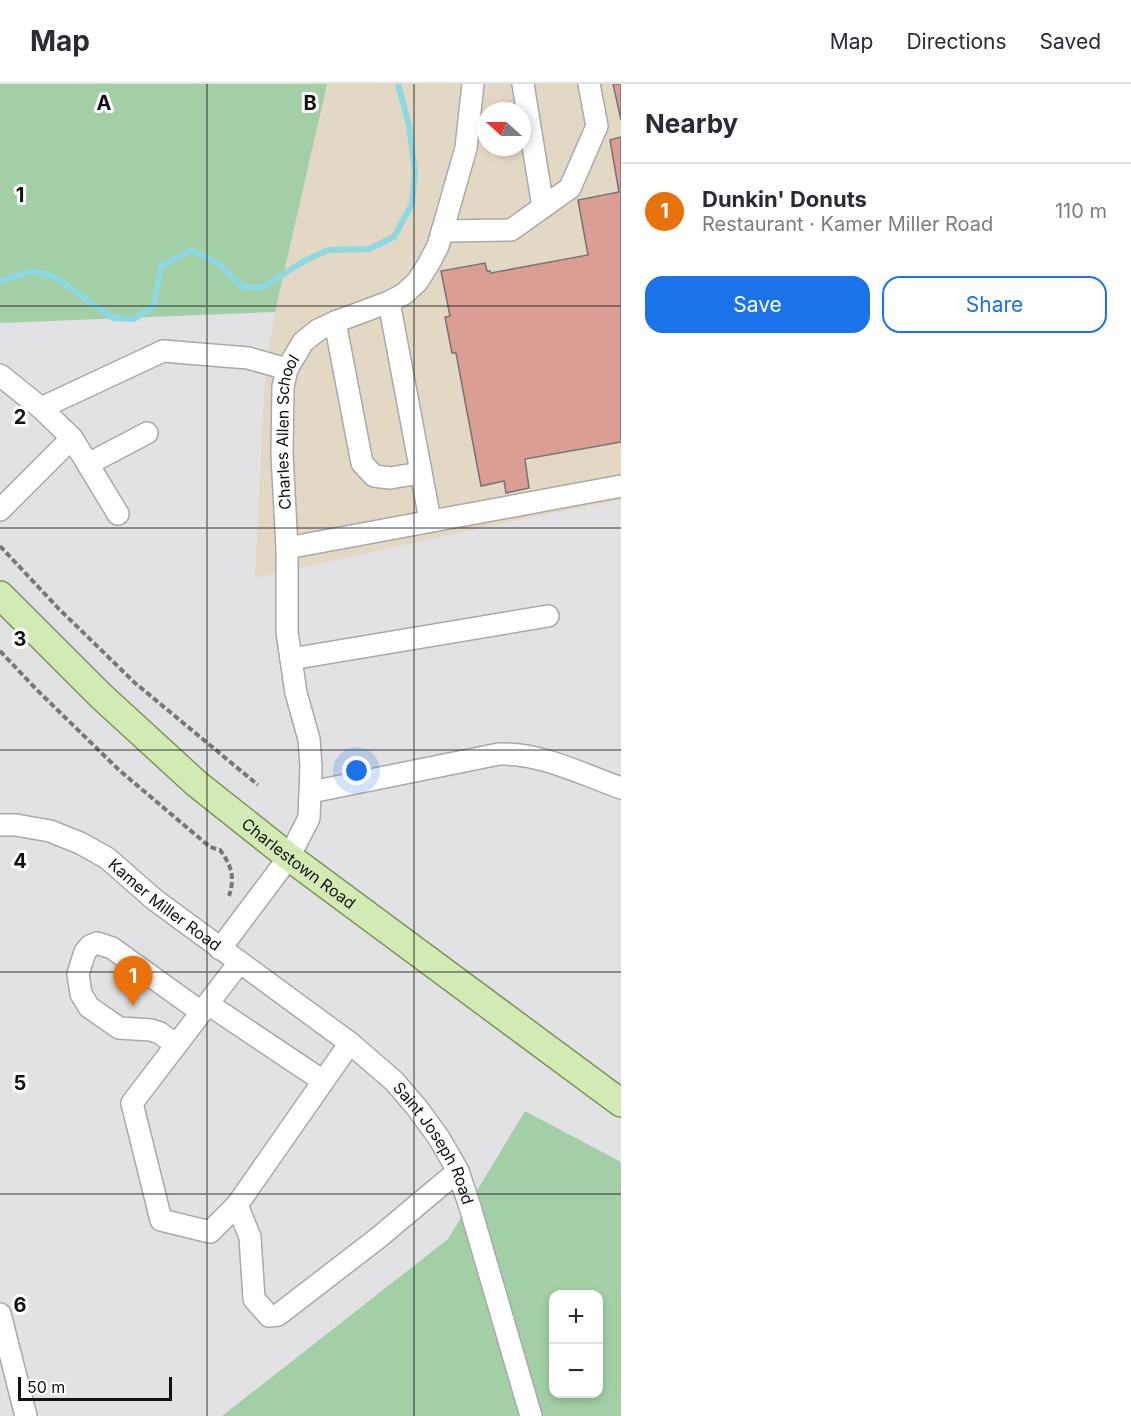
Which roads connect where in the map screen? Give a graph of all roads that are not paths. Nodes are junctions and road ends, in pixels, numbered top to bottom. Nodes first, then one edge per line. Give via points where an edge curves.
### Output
1 (473, 84) edge
2 (523, 84) edge
3 (590, 84) edge
4 (543, 207) junction
5 (442, 231) junction
6 (389, 302) junction
7 (335, 322) junction
8 (288, 369) junction
9 (0, 375) edge
10 (41, 408) junction
11 (147, 433) dead end
12 (72, 438) junction
13 (88, 464) junction
14 (420, 473) junction
15 (621, 486) edge
16 (0, 510) edge
17 (118, 514) dead end
18 (430, 520) junction
19 (287, 548) junction
20 (0, 595) edge
21 (548, 616) dead end
22 (291, 659) junction
23 (621, 788) edge
24 (311, 792) junction
25 (0, 825) edge
26 (289, 857) junction
27 (220, 949) junction
28 (239, 963) junction
29 (205, 1008) junction
30 (350, 1043) junction
31 (176, 1045) junction
32 (323, 1081) junction
33 (621, 1103) edge
34 (458, 1171) junction
35 (237, 1206) junction
36 (0, 1314) edge
37 (26, 1416) edge
38 (531, 1416) edge

1 - 5 street, Charles Allen School via 466,148
2 - 4 street
3 - 4 street via 597,126 570,188
4 - 5 street via 511,230
5 - 6 street, Charles Allen School via 429,265 417,282
6 - 7 street, Charles Allen School
6 - 14 street
7 - 8 street, Charles Allen School via 303,342
7 - 14 street via 362,463 374,476 390,478
8 - 10 street via 248,358 163,351
8 - 19 street, Charles Allen School via 282,454
9 - 10 street
10 - 12 street
11 - 13 street
12 - 13 street
12 - 16 street
13 - 17 street
14 - 18 street
15 - 18 street
18 - 19 street
19 - 22 street, Charles Allen School via 287,632
20 - 26 main road, Charlestown Road via 84,680 197,784
21 - 22 street
22 - 24 street, Charles Allen School via 309,739
23 - 24 street via 524,755 507,754
24 - 26 street, Charles Allen School via 309,818
25 - 27 street, Kamer Miller Road via 50,831 108,858
26 - 27 street, Kamer Miller Road
26 - 33 main road, Charlestown Road
27 - 28 street, Saint Joseph Road
28 - 29 street
28 - 30 street, Saint Joseph Road
29 - 31 street
29 - 31 street via 112,948 97,943 85,952 78,974 81,994 89,1007 119,1028 151,1030
29 - 32 street
30 - 32 street
30 - 34 street, Saint Joseph Road via 418,1108
31 - 35 street via 132,1103 161,1220 210,1232
32 - 35 street
34 - 35 street via 278,1315 269,1316 254,1299 250,1237
34 - 38 street, Saint Joseph Road
36 - 37 street

